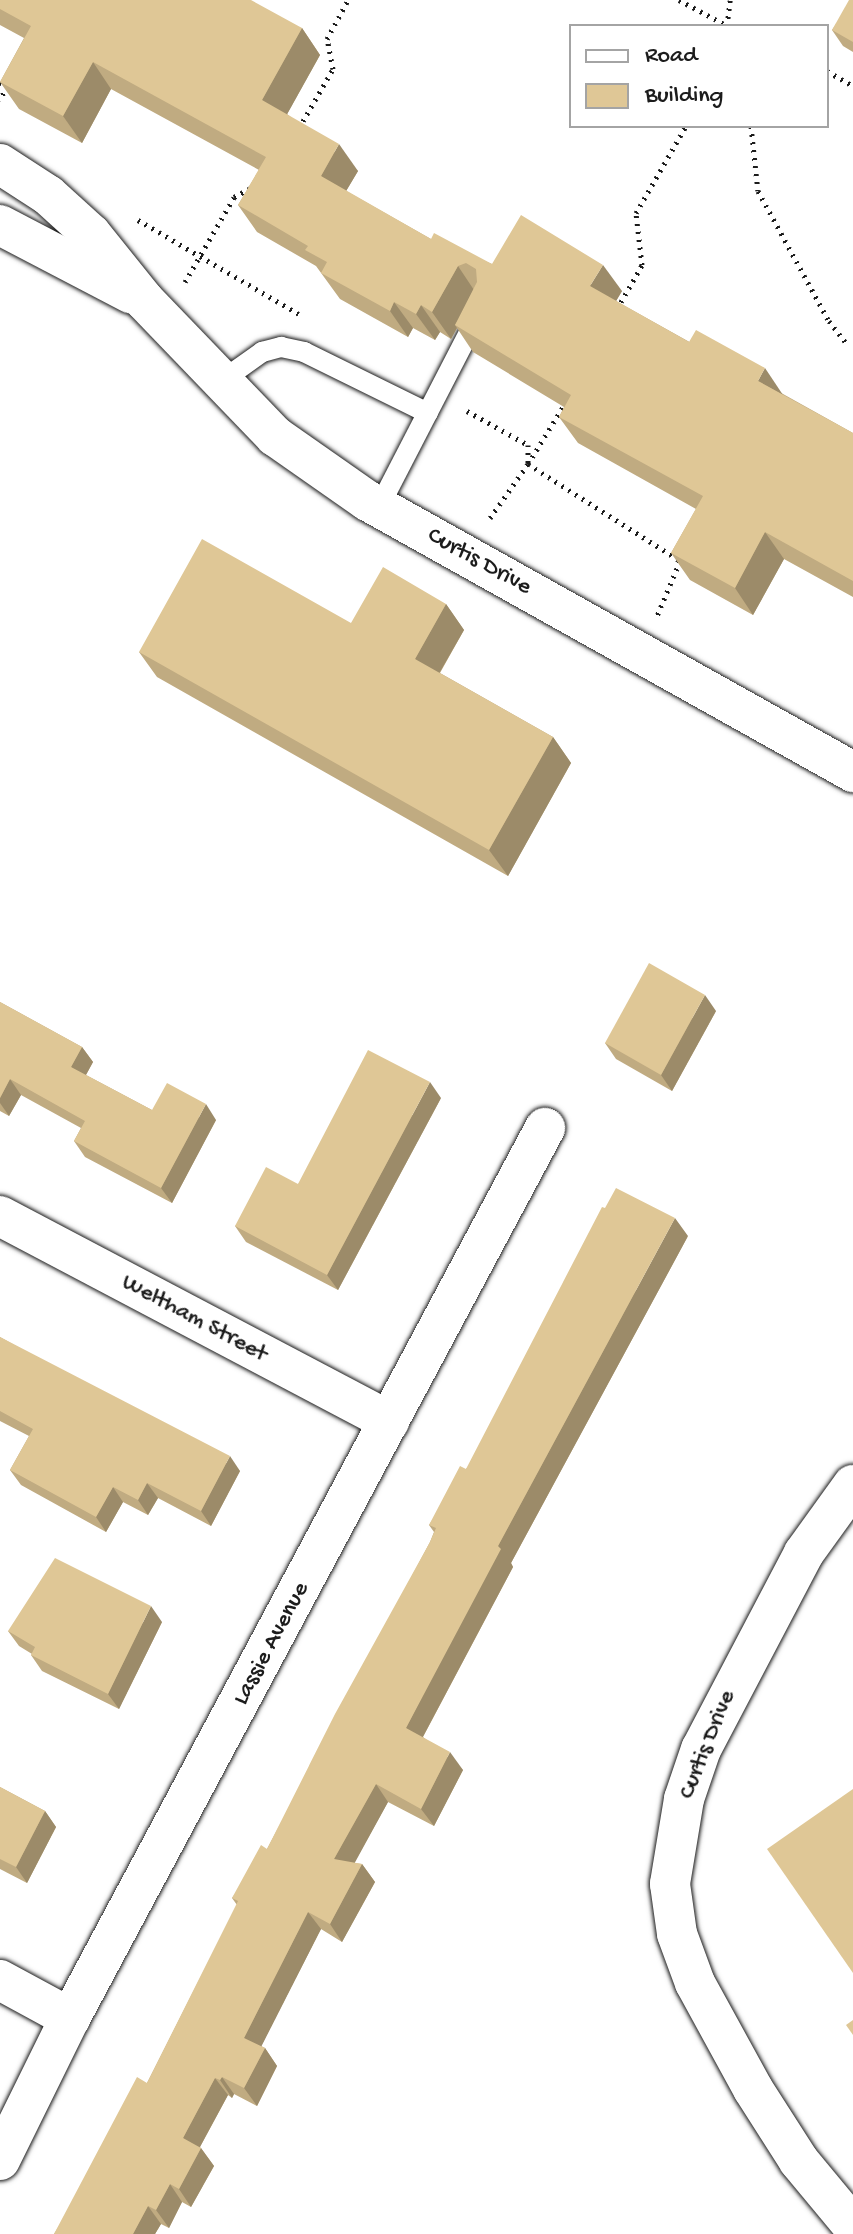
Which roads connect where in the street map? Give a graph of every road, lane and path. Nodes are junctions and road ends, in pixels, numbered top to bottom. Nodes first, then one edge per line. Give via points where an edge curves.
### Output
1 (348, 0) edge
2 (679, 0) edge
3 (730, 0) edge
4 (723, 24) edge
5 (727, 24) edge
6 (829, 72) edge
7 (0, 82) edge
8 (853, 86) edge
9 (0, 100) edge
10 (685, 128) edge
11 (751, 128) edge
12 (293, 138) edge
13 (0, 164) edge
14 (259, 185) edge
15 (132, 216) dead end
16 (0, 225) edge
17 (199, 257) junction
18 (484, 303) edge
19 (153, 309) junction
20 (612, 318) edge
21 (311, 320) dead end
22 (848, 345) dead end
23 (220, 382) junction
24 (568, 399) edge
25 (432, 404) junction
26 (528, 464) junction
27 (379, 507) junction
28 (488, 521) dead end
29 (655, 621) dead end
30 (853, 772) edge
31 (545, 1128) dead end
32 (0, 1216) edge
33 (389, 1421) junction
34 (853, 1485) edge
35 (0, 1980) edge
36 (70, 2018) junction
37 (0, 2160) edge
38 (853, 2226) edge

1 - 12 path via 327,39 333,69
2 - 4 path
3 - 5 path
6 - 8 path
7 - 9 path via 7,86
10 - 20 path via 636,213 642,265
11 - 22 path via 758,191 829,321
13 - 19 street, Curtis Drive via 48,195 91,234
14 - 17 path via 234,197
15 - 17 path
16 - 19 street, Curtis Drive
17 - 19 path
17 - 21 path
18 - 25 lane
19 - 23 street, Curtis Drive
23 - 25 lane via 262,352 281,347
23 - 27 street, Curtis Drive via 275,436
24 - 26 path
25 - 26 path via 528,445
25 - 27 lane
26 - 28 path
26 - 29 path via 680,561
27 - 30 street, Curtis Drive
31 - 33 street, Lassie Avenue
32 - 33 street, Weltham Street
33 - 36 street, Lassie Avenue
34 - 38 street, Curtis Drive via 804,1553 701,1749 684,1799 670,1884 677,1934 695,1983 799,2161
35 - 36 street
36 - 37 street, Lassie Avenue

